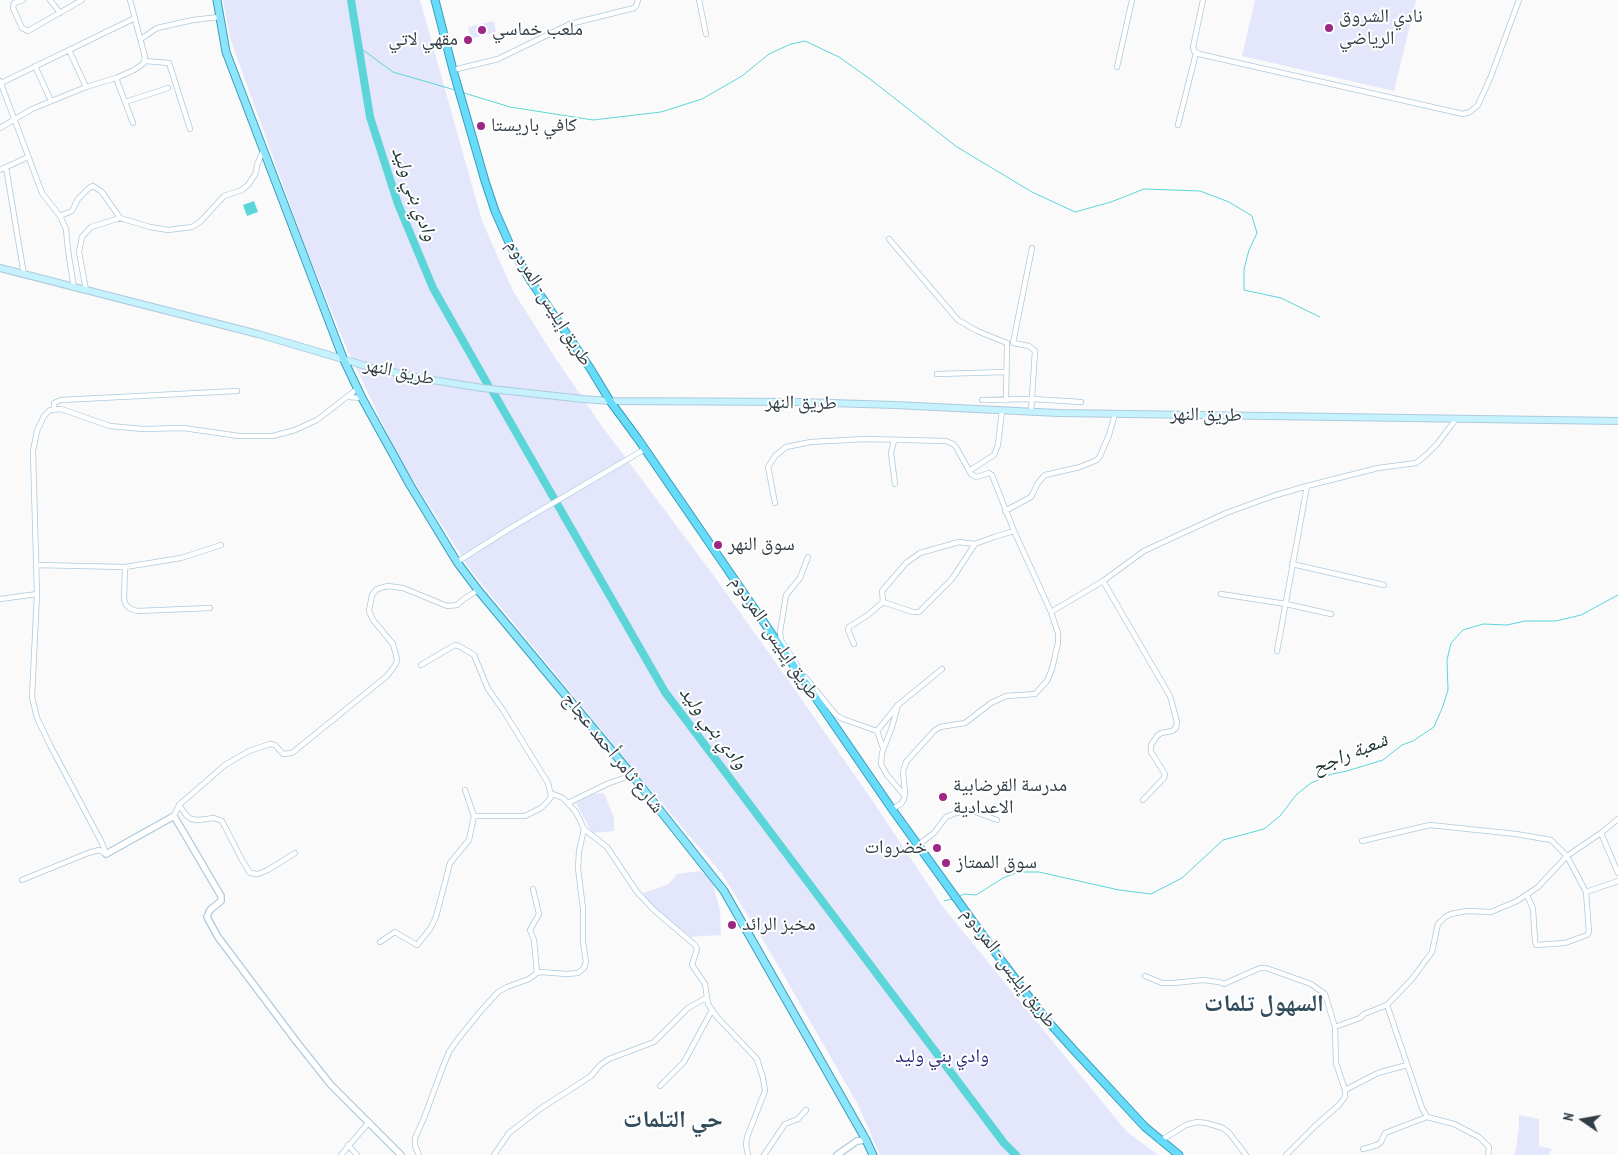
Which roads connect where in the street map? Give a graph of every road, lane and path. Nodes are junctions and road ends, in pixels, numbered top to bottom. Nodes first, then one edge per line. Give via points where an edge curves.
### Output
1 (23, 0) edge
2 (50, 0) edge
3 (82, 0) edge
4 (130, 0) edge
5 (217, 0) edge
6 (435, 0) edge
7 (638, 0) edge
8 (699, 0) edge
9 (1132, 0) edge
10 (1203, 0) edge
11 (1519, 0) edge
12 (60, 13) junction
13 (219, 17) junction
14 (135, 18) junction
15 (706, 34) dead end
16 (141, 40) junction
17 (69, 50) junction
18 (1196, 53) junction
19 (144, 61) junction
20 (35, 66) junction
21 (1117, 67) dead end
22 (453, 70) junction
23 (116, 78) junction
24 (0, 82) edge
25 (86, 87) junction
26 (168, 88) dead end
27 (51, 101) junction
28 (125, 102) junction
29 (14, 119) junction
30 (133, 123) dead end
31 (1178, 126) dead end
32 (0, 128) edge
33 (190, 129) dead end
34 (263, 151) junction
35 (28, 156) junction
36 (6, 166) junction
37 (0, 170) edge
38 (60, 216) junction
39 (120, 218) junction
40 (889, 239) dead end
41 (1032, 248) dead end
42 (0, 268) edge
43 (24, 275) junction
44 (74, 288) junction
45 (86, 290) junction
46 (1007, 343) junction
47 (1013, 343) junction
48 (343, 358) junction
49 (1006, 372) junction
50 (937, 374) dead end
51 (357, 389) junction
52 (237, 391) dead end
53 (348, 397) junction
54 (362, 398) junction
55 (1032, 399) junction
56 (982, 400) dead end
57 (1006, 400) junction
58 (610, 401) junction
59 (1081, 402) dead end
60 (54, 408) junction
61 (1002, 410) junction
62 (1031, 412) junction
63 (1115, 414) junction
64 (1456, 419) junction
65 (1618, 420) edge
66 (894, 441) junction
67 (645, 448) junction
68 (969, 471) junction
69 (895, 484) dead end
70 (1307, 486) junction
71 (775, 502) dead end
72 (1005, 511) junction
73 (1014, 531) junction
74 (221, 544) dead end
75 (976, 544) junction
76 (808, 557) dead end
77 (457, 562) junction
78 (1292, 564) junction
79 (37, 565) junction
80 (125, 567) junction
81 (1103, 581) junction
82 (1384, 585) dead end
83 (478, 590) junction
84 (37, 594) junction
85 (1221, 594) dead end
86 (0, 599) edge
87 (883, 602) junction
88 (1286, 604) junction
89 (210, 608) dead end
90 (1052, 612) junction
91 (1331, 614) dead end
92 (854, 644) dead end
93 (1277, 651) dead end
94 (421, 665) dead end
95 (942, 669) dead end
96 (802, 676) junction
97 (898, 706) junction
98 (877, 731) junction
99 (883, 748) junction
100 (632, 775) junction
101 (466, 790) dead end
102 (905, 796) junction
103 (552, 797) junction
104 (1143, 800) dead end
105 (568, 803) junction
106 (179, 805) junction
107 (892, 809) junction
108 (174, 816) junction
109 (474, 816) junction
110 (1618, 819) edge
111 (997, 820) dead end
112 (584, 829) junction
113 (1601, 833) junction
114 (1362, 841) dead end
115 (918, 845) junction
116 (295, 853) dead end
117 (106, 854) junction
118 (1567, 856) junction
119 (1618, 873) edge
120 (22, 880) dead end
121 (1618, 881) edge
122 (533, 890) dead end
123 (1586, 892) junction
124 (1527, 895) junction
125 (380, 942) dead end
126 (537, 973) junction
127 (1145, 976) dead end
128 (706, 998) junction
129 (1388, 1005) junction
130 (712, 1010) junction
131 (1335, 1027) junction
132 (1408, 1065) junction
133 (660, 1086) dead end
134 (1345, 1090) junction
135 (806, 1110) dead end
136 (1427, 1117) junction
137 (369, 1122) junction
138 (866, 1140) junction
139 (1160, 1141) junction
140 (348, 1145) junction
141 (1363, 1149) dead end
142 (341, 1155) edge
143 (357, 1155) edge
144 (401, 1155) edge
145 (419, 1155) edge
146 (494, 1155) edge
147 (748, 1155) edge
148 (764, 1155) edge
149 (837, 1155) edge
150 (873, 1155) edge
151 (1179, 1155) edge
152 (1246, 1155) edge
153 (1286, 1155) edge
154 (1488, 1155) edge

1 - 12 street via 14,3 13,8 26,31
2 - 12 street
3 - 12 street
4 - 14 street
5 - 13 main road, شارع ثامر أحمد عجاج
6 - 22 highway, طريق إيليس- المردوم
7 - 22 street via 634,8 570,24 498,59
8 - 15 street
9 - 21 street
10 - 18 street via 1193,46
11 - 18 street via 1478,105 1466,114
13 - 16 street via 157,28
13 - 34 main road, شارع ثامر أحمد عجاج via 226,52
14 - 16 street
14 - 17 street
16 - 19 street
17 - 20 street
17 - 25 street
18 - 31 street
19 - 23 street via 140,67
19 - 33 street via 169,63
20 - 24 street
20 - 27 street
22 - 58 highway, طريق إيليس- المردوم via 485,181 510,245
23 - 25 street
23 - 28 street
24 - 29 street
25 - 27 street
26 - 28 street
27 - 29 street
28 - 30 street
29 - 32 street
29 - 35 street
34 - 39 street via 248,185 224,196 192,227 168,230
34 - 48 main road, شارع ثامر أحمد عجاج
35 - 36 street
35 - 38 street via 42,193
36 - 37 street
36 - 43 street
38 - 39 street via 72,210 78,199 93,186 102,192
38 - 44 street via 68,235
39 - 45 street via 91,227 82,237 79,252
40 - 46 street via 958,320
41 - 47 street
42 - 43 main road, طريق النهر
43 - 44 main road, طريق النهر
44 - 45 main road, طريق النهر
45 - 48 main road, طريق النهر
46 - 47 street
46 - 49 street
47 - 55 street via 1029,346 1035,351
48 - 51 main road, شارع ثامر أحمد عجاج
48 - 58 main road, طريق النهر via 426,379
49 - 50 street
49 - 57 street
51 - 53 street
51 - 54 main road, شارع ثامر أحمد عجاج
52 - 60 street via 61,400 54,403
53 - 54 street
53 - 60 street via 317,420 273,436 110,426
54 - 77 main road, شارع ثامر أحمد عجاج
55 - 57 street
55 - 59 street
55 - 62 street
56 - 57 street
58 - 61 main road, طريق النهر via 800,402
58 - 67 highway, طريق إيليس- المردوم
60 - 79 street via 44,416 34,443
61 - 62 main road, طريق النهر
61 - 68 street via 994,456
62 - 63 main road, طريق النهر
63 - 64 main road, طريق النهر
63 - 72 street via 1103,452 1096,460 1046,475 1030,497
64 - 65 main road, طريق النهر
64 - 70 street via 1437,444 1416,462
66 - 68 street via 950,442
66 - 69 street via 891,453
66 - 71 street via 844,440 786,447 768,467
67 - 77 street
67 - 96 highway, طريق إيليس- المردوم
68 - 72 street via 976,477 992,475
70 - 78 street
70 - 81 street via 1226,513 1156,545
72 - 73 street
73 - 75 street
73 - 90 street
74 - 80 street via 181,558
75 - 87 street via 959,542 913,557 882,591
75 - 87 street via 952,579 923,610 916,612
76 - 96 street via 800,578 786,596 780,632 781,640
77 - 83 main road, شارع ثامر أحمد عجاج
78 - 82 street
78 - 88 street
79 - 80 street
79 - 84 street
80 - 89 street via 124,600 132,608
81 - 90 street
81 - 104 street via 1170,696 1177,722 1176,728 1161,733 1152,745 1151,752 1165,774
83 - 100 main road, شارع ثامر أحمد عجاج
83 - 106 street via 457,605 448,606 403,588 388,586 377,589 372,595 369,611 392,644 397,660 387,676 292,753 283,754 270,744 249,751 225,765
84 - 86 street
84 - 117 street via 32,685 34,708
85 - 88 street
87 - 92 street via 849,627
88 - 91 street
88 - 93 street
90 - 102 street via 1058,643 1052,669 1043,687 1035,694 1006,696 964,724 940,727 934,731 906,762
94 - 103 street via 455,645 474,655 488,689 548,783
95 - 97 street
96 - 98 street via 836,715
96 - 107 highway, طريق إيليس- المردوم
97 - 98 street
97 - 99 street
98 - 99 street
99 - 102 street via 885,772
100 - 105 street
100 - 138 main road, شارع ثامر أحمد عجاج via 724,891
101 - 109 street
102 - 107 street via 901,804
103 - 105 street via 553,794 558,795
103 - 109 street via 525,816
105 - 112 street
106 - 108 street
106 - 116 street via 192,819 222,821 250,873 268,870
107 - 115 highway, طريق إيليس- المردوم
108 - 117 street
108 - 137 street via 221,896 221,901 210,910 207,918 218,937 331,1085
109 - 125 street via 469,840 450,863 430,929 417,945 395,932
110 - 113 street
111 - 115 street via 973,811 956,813 946,817 934,833
112 - 126 street via 578,868 586,962 578,973
112 - 128 street via 607,847 654,910 696,945 692,965 705,984
113 - 118 street
113 - 119 street
114 - 118 street via 1430,825 1546,839 1555,842
115 - 139 highway, طريق إيليس- المردوم via 1045,1018
117 - 120 street via 99,850 88,853
118 - 123 street
118 - 124 street
121 - 123 street
122 - 126 street via 539,914 530,930
123 - 124 street via 1587,935 1565,943 1540,945 1535,942 1533,909
124 - 129 street via 1491,912 1466,911 1445,917 1438,924 1432,952
126 - 145 street via 498,992 454,1046 414,1138
127 - 131 street via 1162,983 1202,980 1224,984 1266,968 1322,991
128 - 130 street
128 - 146 street via 688,1008 654,1042 609,1059 591,1076 540,1109 509,1133
129 - 131 street
129 - 132 street
130 - 133 street via 684,1062
130 - 147 street via 756,1059 763,1078 765,1091 747,1137
131 - 134 street via 1336,1063
132 - 134 street via 1378,1073
132 - 136 street
134 - 153 street via 1345,1097 1339,1105
135 - 148 street via 798,1119 785,1124
136 - 141 street via 1385,1133 1377,1145
136 - 154 street via 1454,1124 1479,1137 1489,1147
137 - 140 street
137 - 144 street
138 - 149 street via 857,1141
138 - 150 main road, شارع ثامر أحمد عجاج
139 - 151 highway, طريق إيليس- المردوم
139 - 152 street via 1186,1125 1206,1123 1223,1128
140 - 142 street
140 - 143 street

